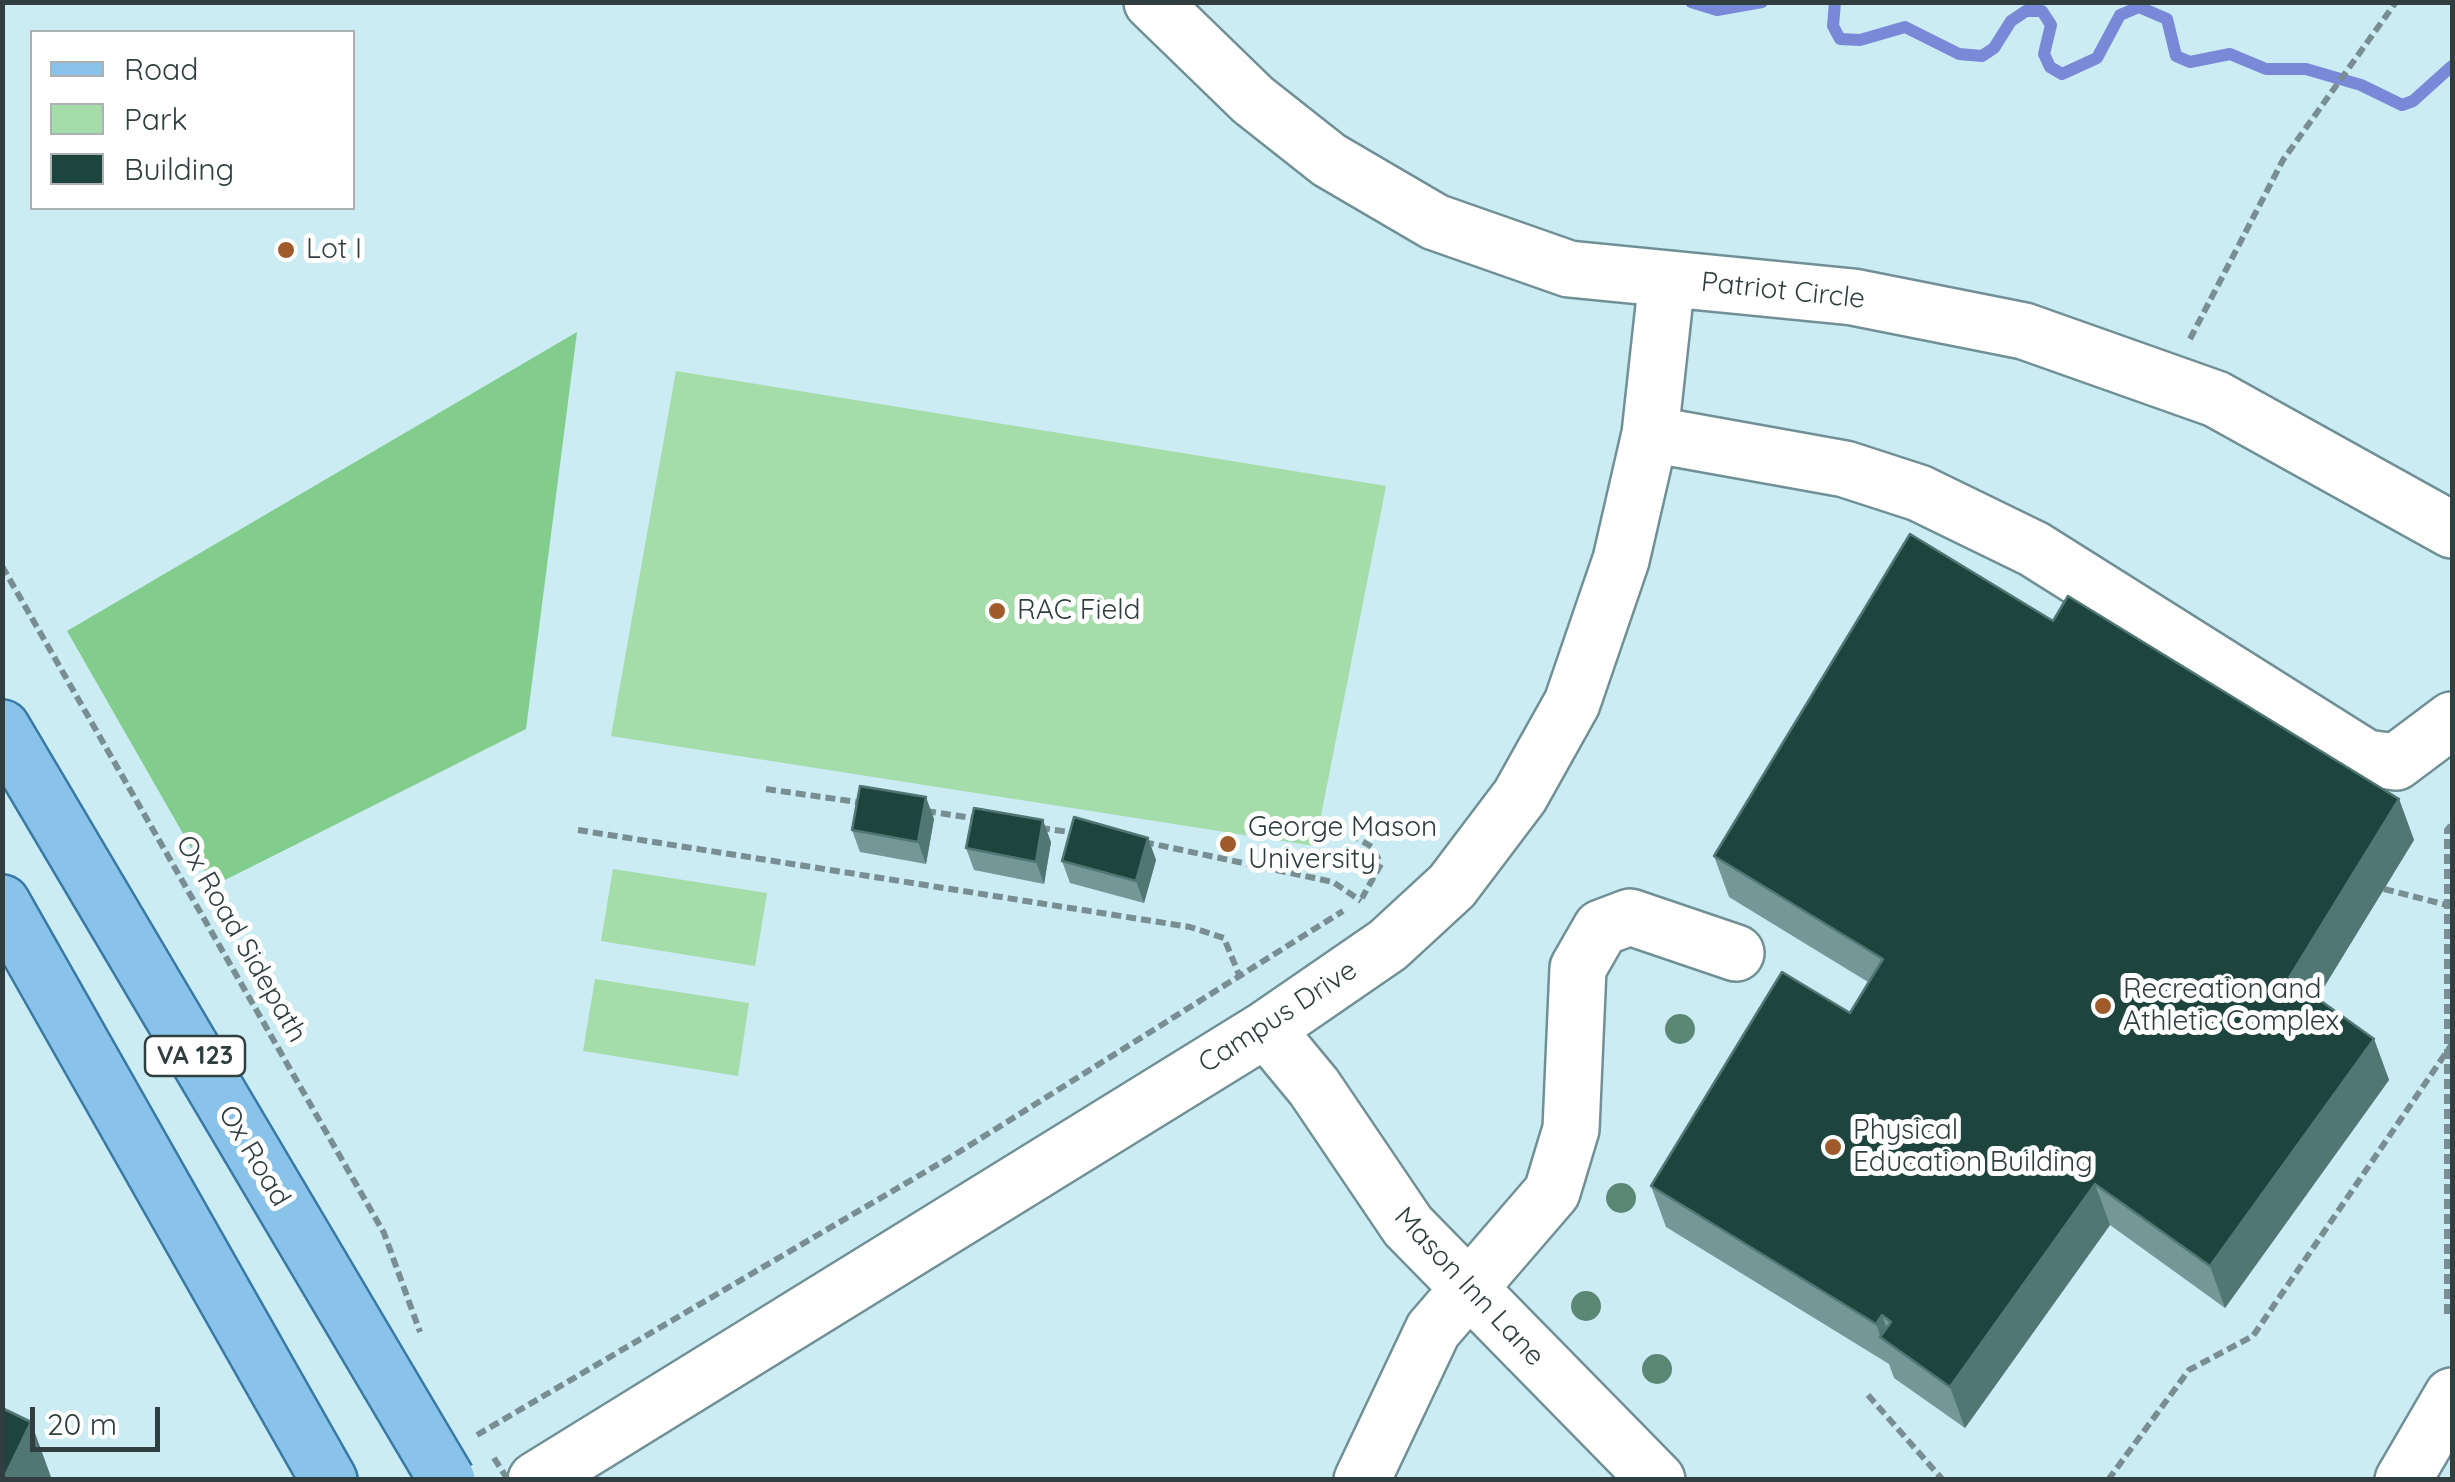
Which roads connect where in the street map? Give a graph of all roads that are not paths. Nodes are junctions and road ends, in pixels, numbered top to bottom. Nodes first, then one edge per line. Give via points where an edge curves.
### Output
1 (1152, 2) edge
2 (1667, 279) junction
3 (1650, 434) junction
4 (2452, 530) edge
5 (2452, 720) edge
6 (2, 728) edge
7 (2, 903) edge
8 (1736, 953) dead end
9 (1266, 1029) junction
10 (1467, 1290) junction
11 (2452, 1396) edge
12 (457, 1460) edge
13 (330, 1480) edge
14 (536, 1480) edge
15 (1362, 1480) edge
16 (1657, 1480) edge
17 (2403, 1480) edge

1 - 2 street, Patriot Circle via 1253,100 1399,204 1525,257 1568,269
2 - 3 street, Campus Drive
2 - 4 street, Patriot Circle via 1853,297 2024,331 2216,399
3 - 5 street via 1845,468 1919,493 2034,549 2366,758 2396,762
3 - 9 street, Campus Drive via 1622,560 1572,703 1520,796 1452,886 1374,922
6 - 12 main road, Ox Road / VA 123, bridge via 388,1382
7 - 13 main road, VA 123
8 - 10 street via 1630,917 1600,928 1578,968 1571,1129 1552,1192
9 - 10 street, Mason Inn Lane via 1314,1087 1408,1226
9 - 14 street, Campus Drive
10 - 15 street via 1433,1330
10 - 16 street, Mason Inn Lane
11 - 17 street

